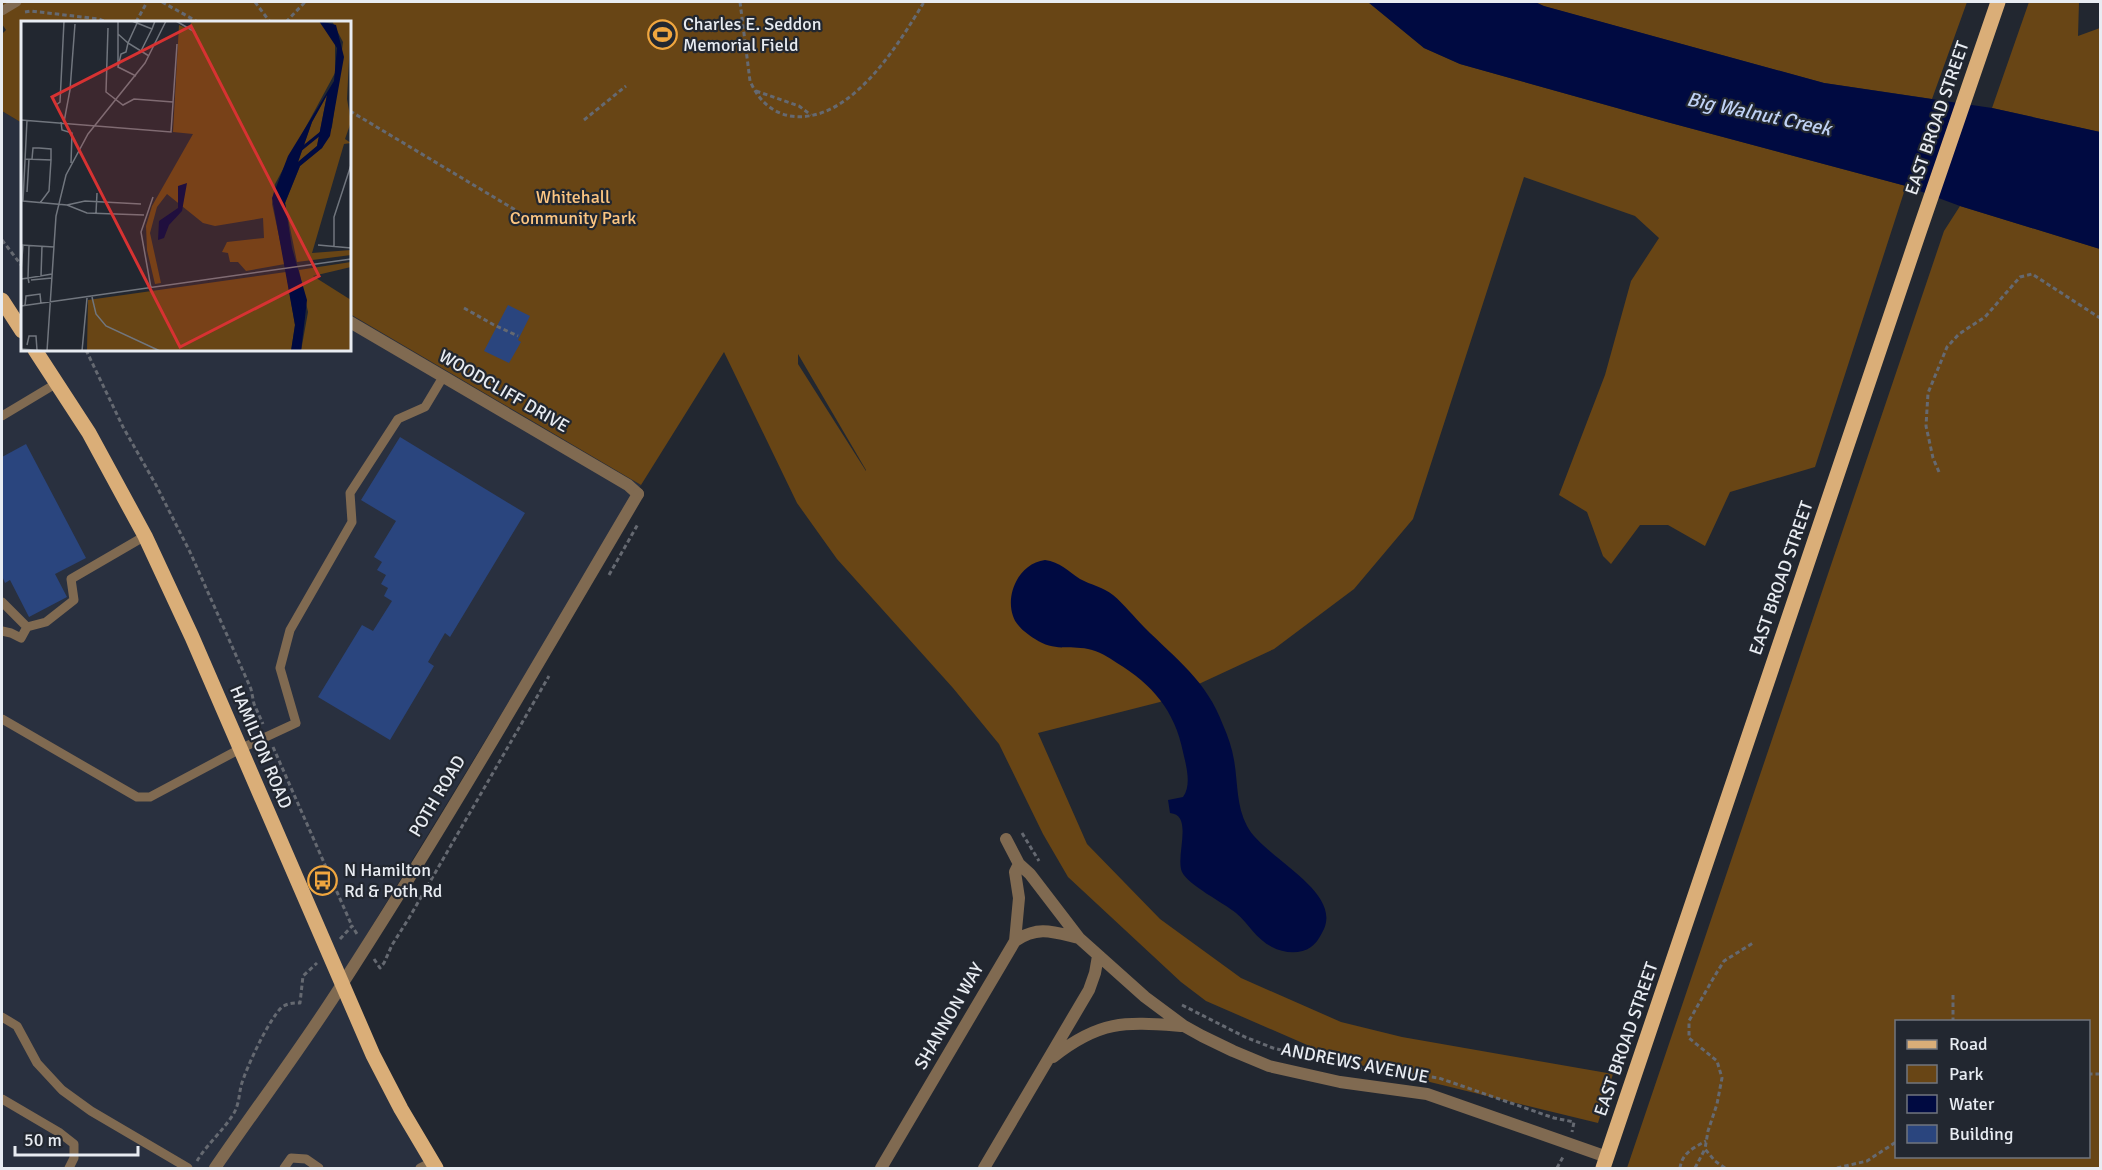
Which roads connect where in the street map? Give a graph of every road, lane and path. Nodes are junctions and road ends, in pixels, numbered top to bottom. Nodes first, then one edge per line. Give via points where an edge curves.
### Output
1 (17, 2) edge
2 (147, 2) edge
3 (164, 2) edge
4 (255, 2) edge
5 (305, 2) edge
6 (740, 2) edge
7 (924, 2) edge
8 (1998, 2) edge
9 (2, 11) edge
10 (21, 13) dead end
11 (102, 21) edge
12 (137, 21) edge
13 (196, 21) edge
14 (269, 21) edge
15 (287, 21) edge
16 (626, 86) dead end
17 (754, 90) junction
18 (351, 112) edge
19 (811, 116) junction
20 (584, 120) dead end
21 (527, 217) dead end
22 (2, 240) edge
23 (21, 265) edge
24 (2, 300) edge
25 (464, 308) dead end
26 (2100, 318) edge
27 (351, 323) edge
28 (21, 328) edge
29 (519, 336) dead end
30 (36, 351) edge
31 (86, 351) edge
32 (443, 377) junction
33 (57, 382) junction
34 (2, 416) edge
35 (1939, 472) dead end
36 (638, 494) joint
37 (145, 536) junction
38 (2, 602) edge
39 (27, 627) junction
40 (2, 631) edge
41 (2, 719) edge
42 (268, 736) junction
43 (240, 749) junction
44 (1006, 839) dead end
45 (1019, 864) junction
46 (352, 926) dead end
47 (1079, 938) junction
48 (1015, 941) junction
49 (1753, 943) dead end
50 (1098, 956) junction
51 (342, 984) junction
52 (1953, 994) dead end
53 (1176, 1001) dead end
54 (2, 1017) edge
55 (1953, 1020) edge
56 (1184, 1026) junction
57 (1047, 1061) junction
58 (2, 1099) edge
59 (1706, 1140) junction
60 (1568, 1143) junction
61 (1895, 1143) edge
62 (1705, 1149) junction
63 (1605, 1163) edge
64 (430, 1166) edge
65 (69, 1168) edge
66 (188, 1168) edge
67 (215, 1168) edge
68 (284, 1168) edge
69 (318, 1168) edge
70 (881, 1168) edge
71 (984, 1168) edge
72 (1680, 1168) edge
73 (1695, 1168) edge
74 (1725, 1168) edge
75 (1836, 1168) edge

1 - 9 lane
2 - 12 path
3 - 13 path
4 - 14 path
5 - 15 path
6 - 17 path
7 - 19 path via 897,45 870,77 841,103
8 - 63 main road, EAST BROAD STREET
10 - 11 path via 32,11
16 - 20 path
17 - 19 path via 800,106
17 - 19 path via 773,111
18 - 21 path
22 - 23 path
24 - 28 main road
25 - 29 path
26 - 35 path via 2032,274 2020,277 1985,317 1959,334 1947,347 1928,393 1926,426
27 - 32 street, WOODCLIFF DRIVE
30 - 33 main road, HAMILTON ROAD
31 - 42 path via 190,552
32 - 36 street, WOODCLIFF DRIVE
32 - 42 lane via 425,407 398,419 350,493 352,522 290,630 280,668 296,723
33 - 34 lane
33 - 37 main road, HAMILTON ROAD
36 - 51 street, POTH ROAD via 468,782
37 - 39 lane via 71,579 74,600 46,622
37 - 43 main road, HAMILTON ROAD
38 - 39 lane
39 - 40 lane via 21,638
41 - 43 lane via 137,797 150,797
42 - 43 lane
42 - 46 path
43 - 51 main road, HAMILTON ROAD
44 - 45 street, ANDREWS AVENUE
45 - 47 street, ANDREWS AVENUE
45 - 48 street, ANDREWS AVENUE via 1015,872 1019,898
47 - 48 street via 1037,931
47 - 50 street, ANDREWS AVENUE
48 - 70 street, SHANNON WAY
49 - 59 path via 1724,962 1689,1021 1689,1038 1717,1061 1722,1078
50 - 56 street, ANDREWS AVENUE
50 - 57 street via 1089,990
51 - 64 main road, HAMILTON ROAD via 372,1055
51 - 67 street, POTH ROAD
52 - 55 path
53 - 60 path via 1212,1022 1273,1048 1344,1066 1439,1078 1574,1122
54 - 66 lane via 16,1026 37,1063 62,1090
56 - 57 street via 1138,1022 1113,1025 1073,1043
56 - 60 street, ANDREWS AVENUE via 1269,1066 1340,1082 1426,1094
57 - 71 street
58 - 65 lane via 74,1144
59 - 62 path
59 - 72 path via 1688,1151
60 - 63 street, ANDREWS AVENUE
61 - 75 path via 1867,1161
62 - 73 path
62 - 74 path
68 - 69 lane via 291,1158 306,1159

